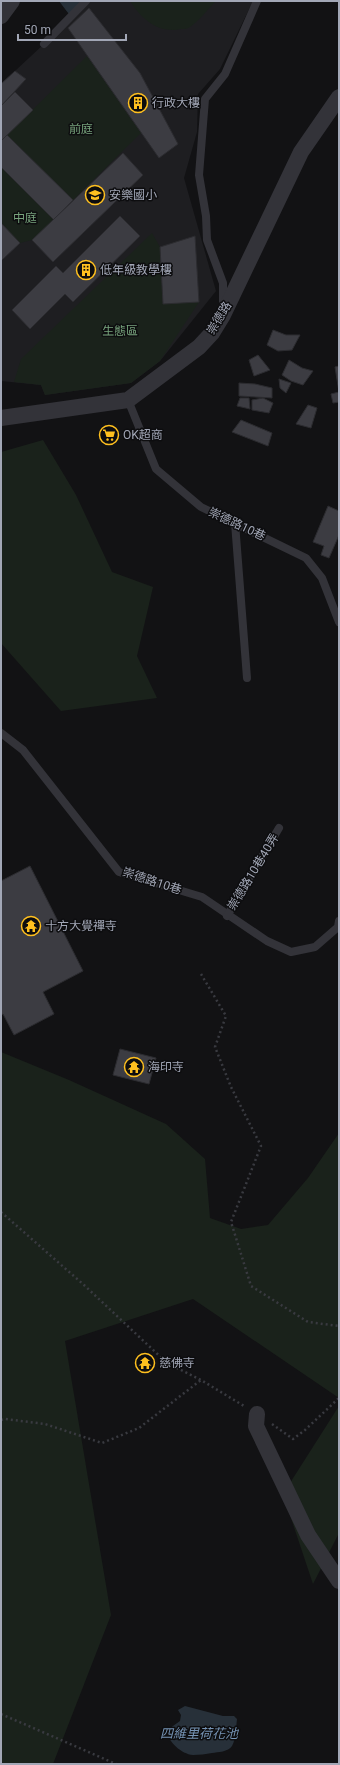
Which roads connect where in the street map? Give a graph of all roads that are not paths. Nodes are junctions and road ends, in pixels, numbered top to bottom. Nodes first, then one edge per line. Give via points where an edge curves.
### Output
1 (12, 1) edge
2 (86, 1) edge
3 (257, 1) edge
4 (1, 16) edge
5 (44, 44) dead end
6 (339, 97) edge
7 (223, 315) junction
8 (128, 400) junction
9 (1, 418) edge
10 (235, 523) junction
11 (339, 622) edge
12 (247, 678) dead end
13 (1, 733) edge
14 (279, 828) dead end
15 (227, 916) junction
16 (339, 921) edge
17 (258, 1414) dead end
18 (339, 1581) edge

1 - 4 street
2 - 5 lane
3 - 7 lane via 225,74 205,99 199,175 207,240 223,283
6 - 7 street, 崇德路 via 301,152
7 - 8 street, 崇德路 via 199,347
8 - 9 street, 崇德路
8 - 10 lane, 崇德路10巷 via 156,469 201,507
10 - 11 lane, 崇德路10巷 via 306,558 322,578
10 - 12 lane
13 - 15 lane, 崇德路10巷 via 23,750 119,872 202,897
14 - 15 lane, 崇德路10巷40弄
15 - 16 lane, 崇德路10巷 via 267,942 291,952 315,947 338,927
17 - 18 street via 256,1426 308,1535

